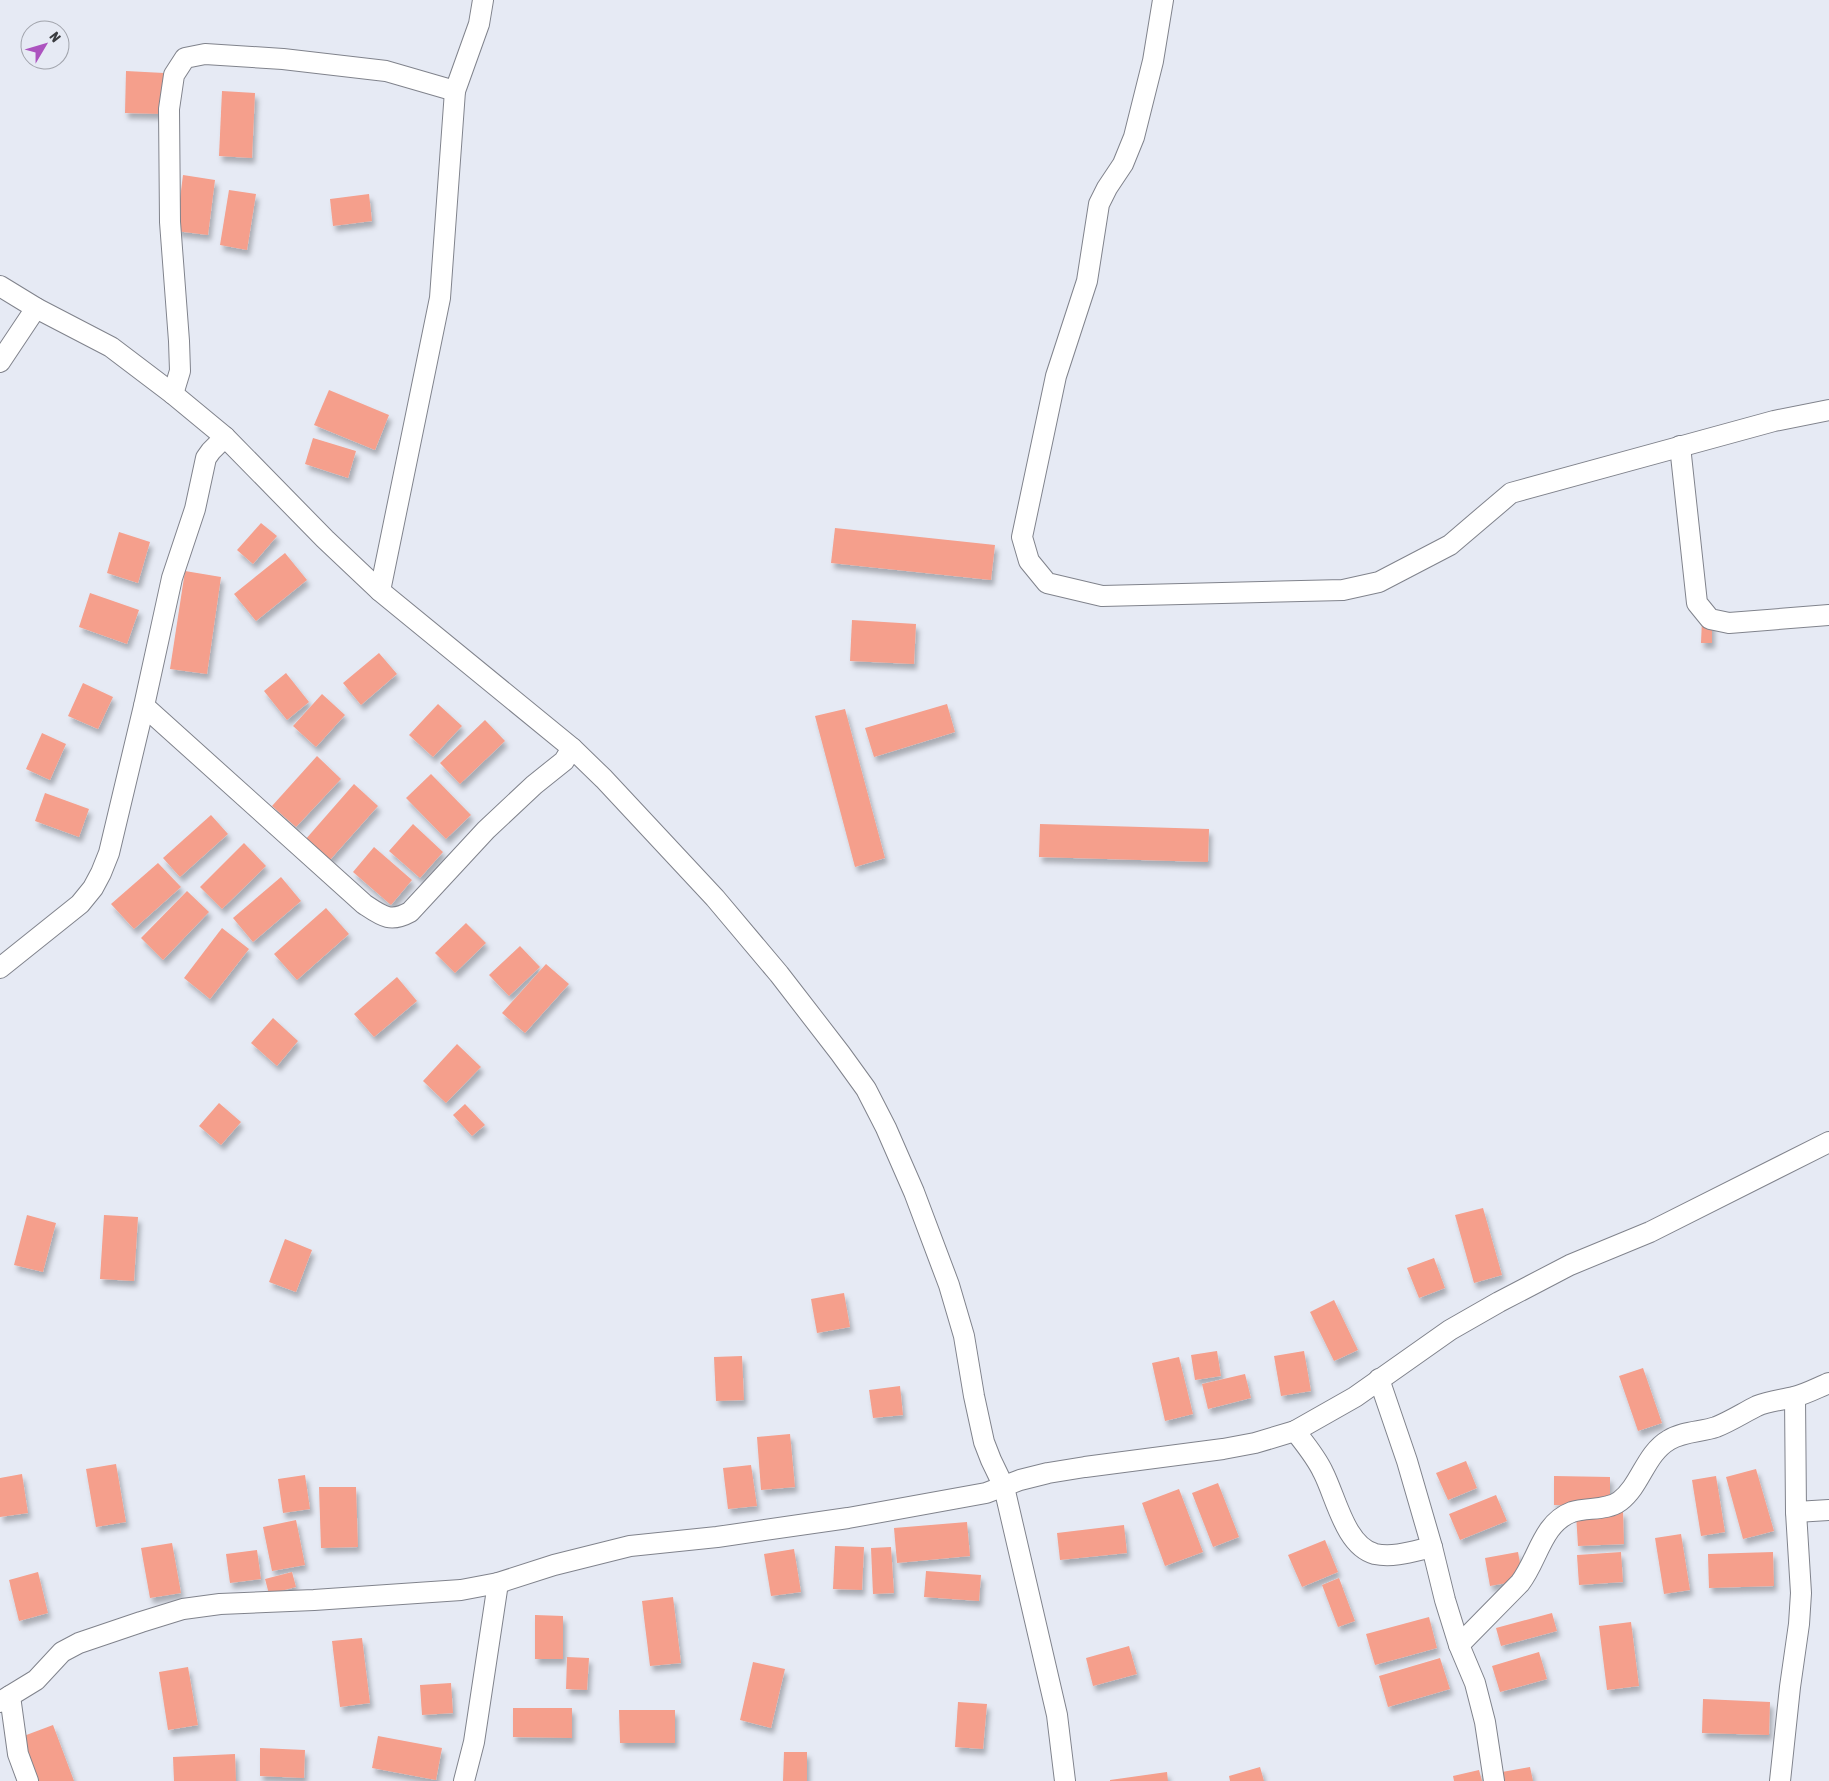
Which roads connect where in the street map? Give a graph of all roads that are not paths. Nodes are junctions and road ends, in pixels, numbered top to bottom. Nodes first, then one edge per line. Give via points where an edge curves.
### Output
1 (484, 0) edge
2 (1163, 0) edge
3 (455, 91) junction
4 (0, 286) edge
5 (36, 308) junction
6 (0, 362) edge
7 (174, 394) junction
8 (1829, 410) edge
9 (226, 437) junction
10 (1680, 446) junction
11 (380, 591) junction
12 (1829, 615) edge
13 (144, 706) junction
14 (572, 748) junction
15 (0, 968) edge
16 (1829, 1142) edge
17 (1379, 1379) junction
18 (1829, 1383) edge
19 (1795, 1397) junction
20 (1295, 1431) junction
21 (1004, 1487) junction
22 (1829, 1510) edge
23 (1796, 1512) junction
24 (1432, 1547) junction
25 (498, 1583) junction
26 (1459, 1645) junction
27 (5, 1699) edge
28 (28, 1781) edge
29 (464, 1781) edge
30 (1065, 1781) edge
31 (1494, 1781) edge
32 (1780, 1781) edge

1 - 3 street via 479,24
2 - 10 street via 1153,61 1134,137 1123,164 1099,204 1087,282 1056,376 1022,537 1029,561 1047,583 1102,596 1343,590 1379,582 1450,545 1511,492
3 - 7 street via 386,71 215,54 185,58 174,75 169,109 170,222 180,371
3 - 11 street via 440,298
4 - 5 street
5 - 6 street
5 - 7 street via 112,347
7 - 9 street
8 - 10 street
9 - 11 street
9 - 13 street via 206,458 195,509 172,578
10 - 12 street via 1697,603 1704,613 1710,619 1729,624
11 - 14 street
13 - 14 street via 364,904 388,917 400,918 410,912 486,830 564,761
13 - 15 street via 109,852 93,888 80,904
14 - 21 street via 715,898 779,974 866,1089 914,1192 949,1285 964,1336 984,1442
16 - 17 street via 1650,1232 1570,1264 1450,1330
17 - 20 street via 1348,1402
17 - 24 street
18 - 19 street
19 - 23 street
19 - 26 street via 1757,1406 1730,1421 1670,1439 1656,1449 1626,1496 1618,1503 1573,1512 1558,1521 1546,1533 1520,1584
20 - 21 street via 1223,1448 1048,1474
20 - 24 street via 1323,1470 1347,1529 1359,1546 1375,1554 1397,1555
21 - 25 street via 848,1518 630,1546
21 - 30 street via 1057,1715
22 - 23 street
23 - 32 street via 1799,1616
24 - 26 street
25 - 27 street via 462,1590 183,1609 79,1643 62,1652 36,1680
25 - 29 street via 474,1742
26 - 31 street via 1475,1683
27 - 28 street

